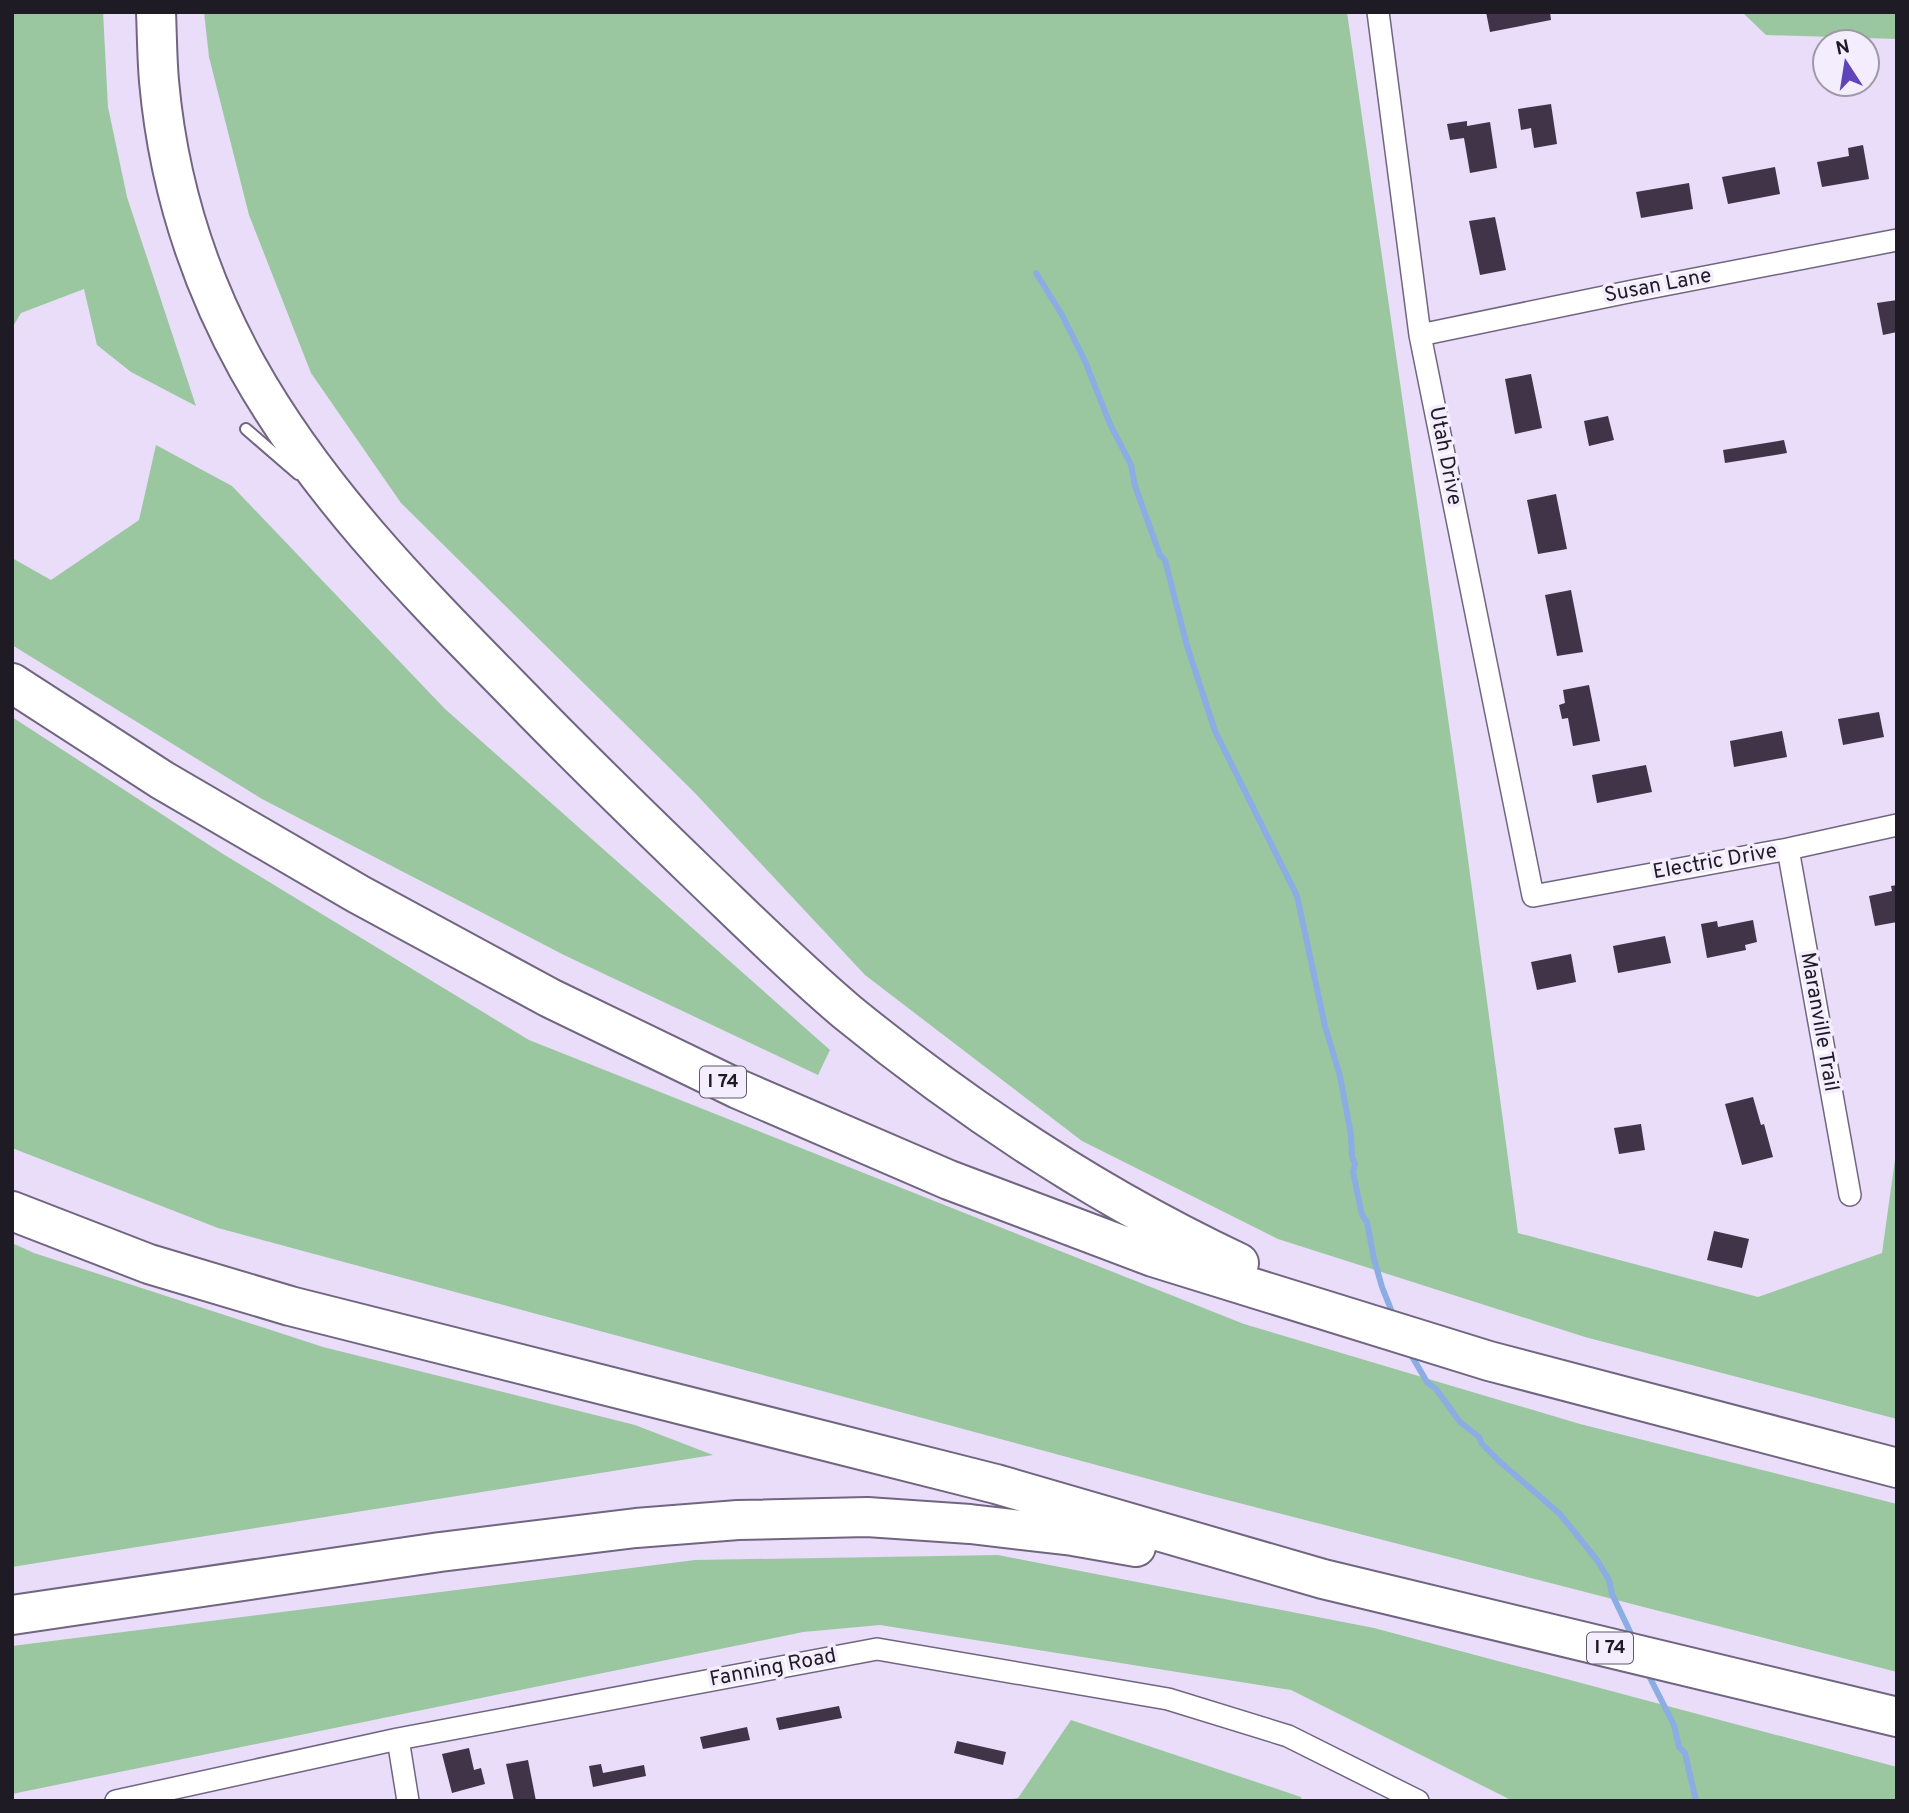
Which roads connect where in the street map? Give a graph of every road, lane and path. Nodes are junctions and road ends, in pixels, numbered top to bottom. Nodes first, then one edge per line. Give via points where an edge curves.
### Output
1 (156, 12) edge
2 (1378, 12) edge
3 (1897, 240) edge
4 (1420, 335) junction
5 (246, 429) dead end
6 (306, 482) dead end
7 (316, 490) dead end
8 (365, 534) junction
9 (12, 683) edge
10 (1897, 825) edge
11 (1788, 849) junction
12 (1533, 896) joint
13 (1850, 1195) dead end
14 (12, 1211) edge
15 (1489, 1362) junction
16 (1897, 1468) edge
17 (1323, 1579) junction
18 (12, 1615) edge
19 (1897, 1717) edge
20 (397, 1739) junction
21 (116, 1801) edge
22 (408, 1801) edge
23 (1418, 1801) edge

1 - 8 highway via 159,85 169,150 181,204 218,309 281,424
2 - 4 street, Utah Drive
3 - 4 street, Susan Lane
4 - 12 street, Utah Drive
5 - 6 lane
7 - 8 lane
8 - 15 highway via 577,756 784,956 927,1074 1083,1180 1186,1238 1294,1286
9 - 15 highway, I 74 via 162,780 358,894 550,998 738,1089 950,1180 1153,1257
10 - 11 street, Electric Drive
11 - 12 street, Electric Drive
11 - 13 street, Maranville Trail
14 - 17 highway via 149,1264 290,1306 996,1484
15 - 16 highway, I 74
17 - 18 highway, I 74 via 1073,1535 970,1524 867,1517 738,1520 440,1552
17 - 19 highway, I 74
20 - 21 street, Fanning Road
20 - 22 street
20 - 23 street, Fanning Road via 877,1649 1168,1699 1288,1736

